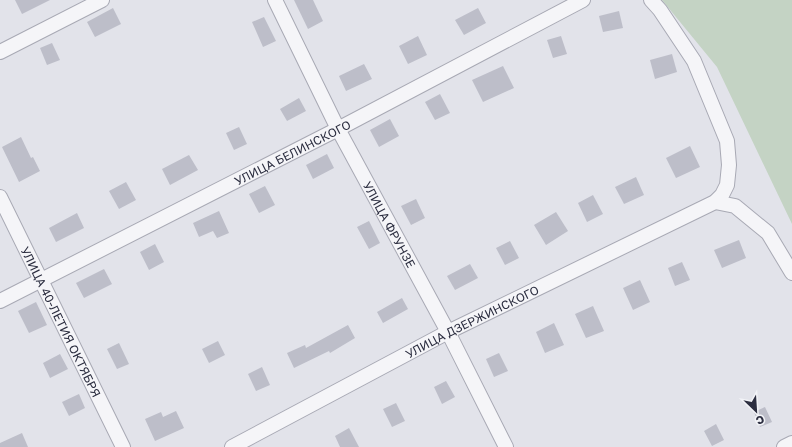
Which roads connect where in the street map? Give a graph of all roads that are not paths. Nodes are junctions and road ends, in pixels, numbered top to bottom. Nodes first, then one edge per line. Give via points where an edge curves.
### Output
1 (275, 0) edge
2 (583, 0) edge
3 (651, 0) edge
4 (96, 1) edge
5 (0, 52) edge
6 (338, 129) junction
7 (0, 197) edge
8 (715, 202) junction
9 (792, 273) edge
10 (41, 280) junction
11 (0, 301) edge
12 (448, 332) junction
13 (792, 443) edge
14 (123, 447) edge
15 (232, 447) edge
16 (506, 447) edge
17 (784, 447) edge

1 - 6 street, УЛИЦА ФРУНЗЕ
2 - 6 street, УЛИЦА БЕЛИНСКОГО
3 - 8 street via 694,61 727,141 727,185
4 - 5 street
6 - 10 street, УЛИЦА БЕЛИНСКОГО
6 - 12 street, УЛИЦА ФРУНЗЕ
7 - 10 street, УЛИЦА 40-ЛЕТИЯ ОКТЯБРЯ
8 - 9 street via 735,206 768,233
8 - 12 street, УЛИЦА ДЗЕРЖИНСКОГО
10 - 11 street, УЛИЦА БЕЛИНСКОГО
10 - 14 street, УЛИЦА 40-ЛЕТИЯ ОКТЯБРЯ
12 - 15 street, УЛИЦА ДЗЕРЖИНСКОГО
12 - 16 street, УЛИЦА ФРУНЗЕ
13 - 17 street

